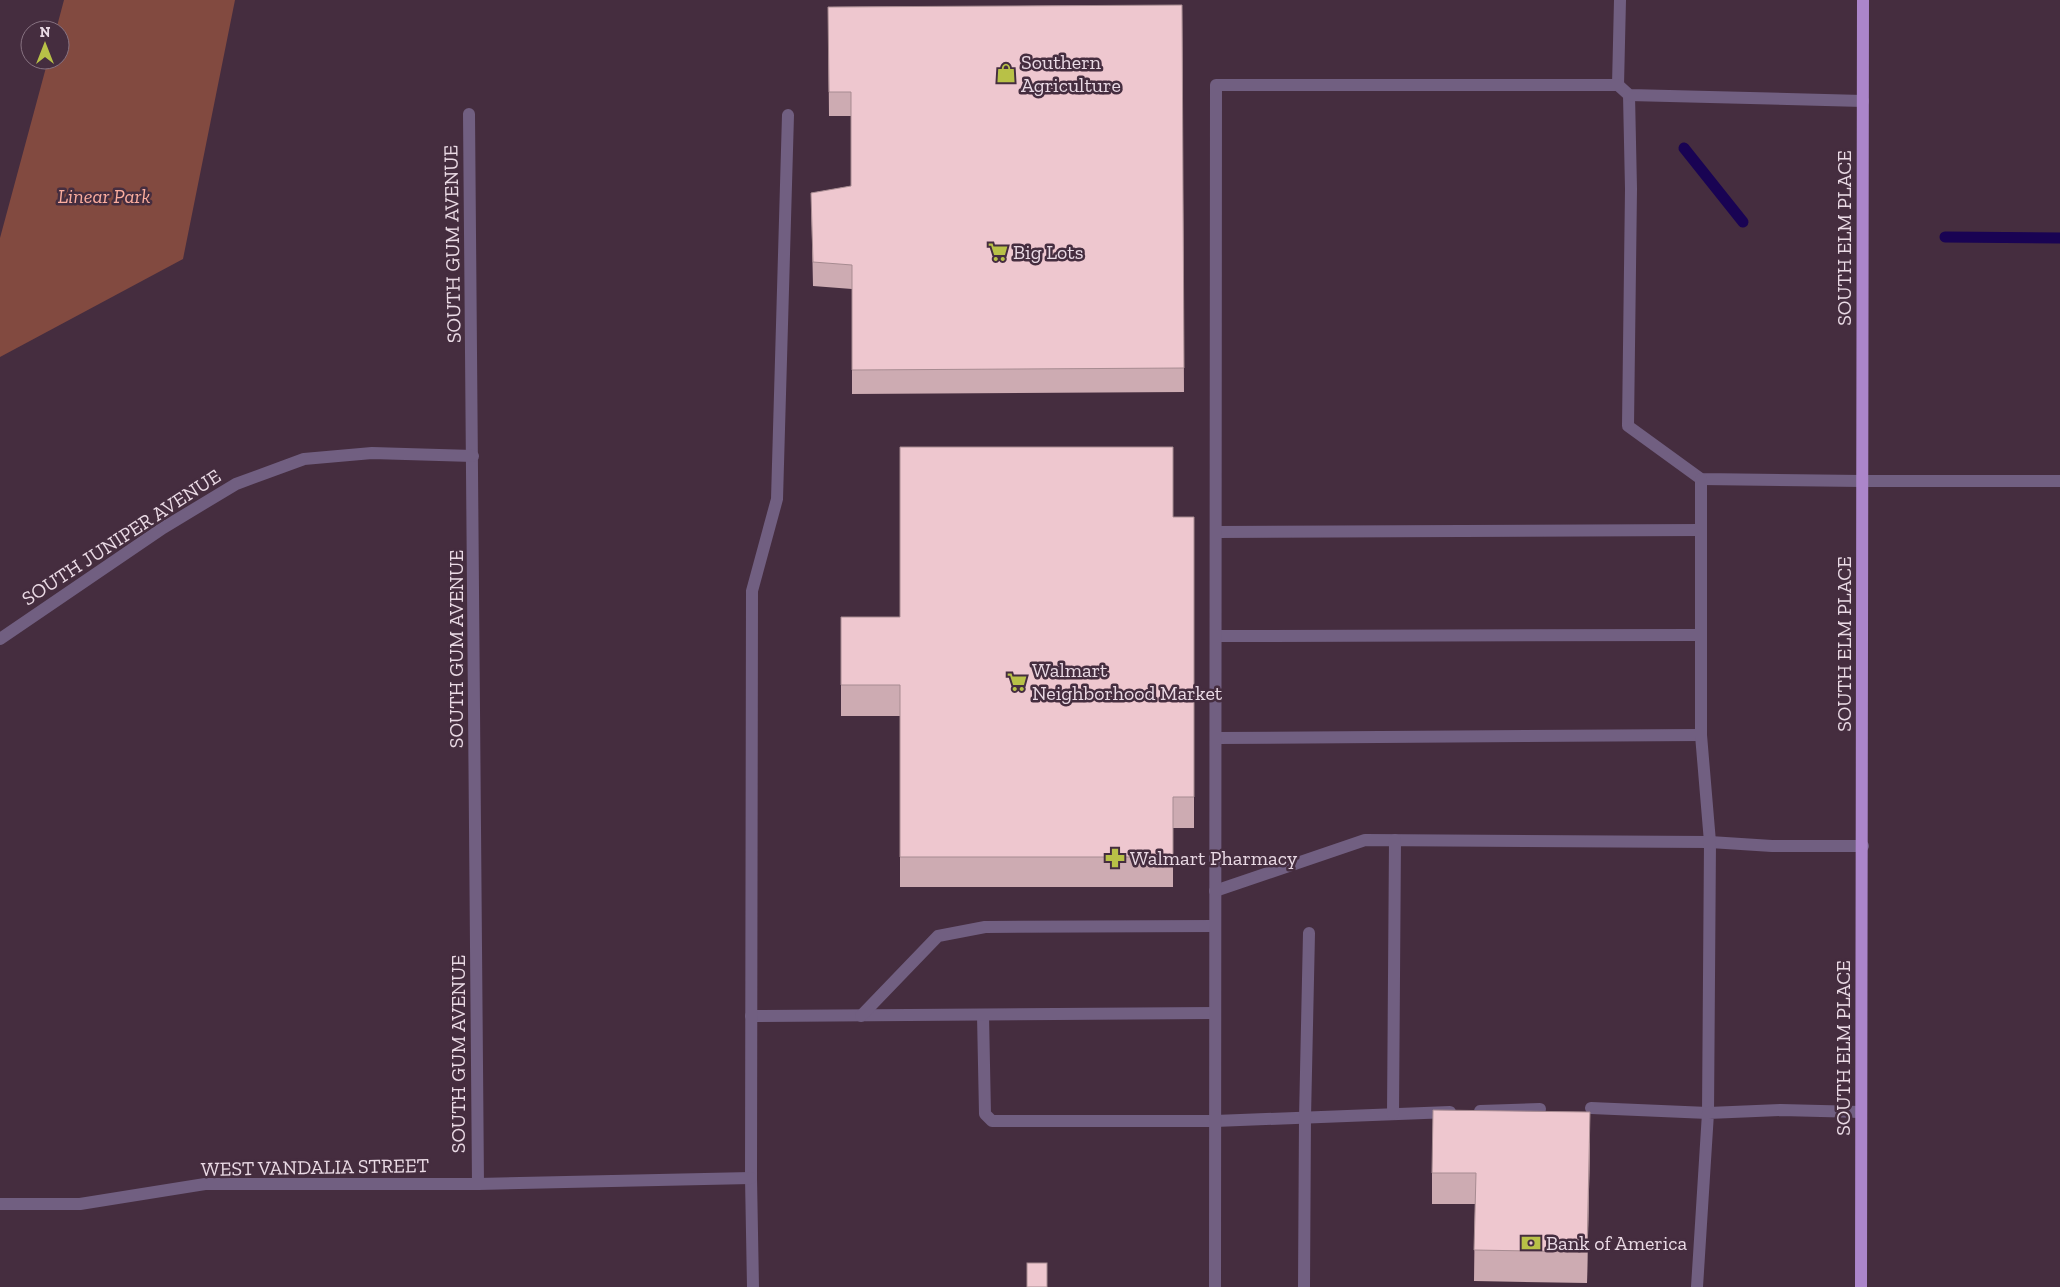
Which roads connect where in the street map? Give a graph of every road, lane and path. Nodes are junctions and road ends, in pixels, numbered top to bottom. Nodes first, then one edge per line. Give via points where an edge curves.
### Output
1 (1620, 0) edge
2 (1863, 0) edge
3 (1618, 85) junction
4 (1629, 95) junction
5 (1863, 101) junction
6 (469, 114) dead end
7 (788, 115) dead end
8 (473, 456) junction
9 (1701, 479) junction
10 (1862, 481) junction
11 (2060, 481) edge
12 (1701, 530) junction
13 (1216, 532) junction
14 (1701, 635) junction
15 (1216, 636) junction
16 (0, 640) edge
17 (1701, 736) junction
18 (1216, 738) junction
19 (1395, 840) junction
20 (1710, 842) junction
21 (1863, 846) junction
22 (1215, 891) junction
23 (1215, 926) junction
24 (1309, 933) dead end
25 (1215, 1013) junction
26 (983, 1015) junction
27 (751, 1016) junction
28 (861, 1016) junction
29 (1591, 1108) dead end
30 (1540, 1109) edge
31 (1708, 1112) junction
32 (1861, 1112) junction
33 (1393, 1114) junction
34 (1305, 1118) junction
35 (1215, 1121) junction
36 (751, 1178) junction
37 (478, 1184) junction
38 (0, 1204) edge
39 (753, 1287) edge
40 (1215, 1287) edge
41 (1304, 1287) edge
42 (1696, 1287) edge
43 (1861, 1287) edge

1 - 3 street
2 - 5 main road, SOUTH ELM PLACE
3 - 4 street
3 - 13 street via 1216,85
4 - 5 street
4 - 9 street via 1628,426
5 - 10 main road, SOUTH ELM PLACE
6 - 8 street, SOUTH GUM AVENUE
7 - 27 street via 777,500 752,591
8 - 16 street, SOUTH JUNIPER AVENUE via 372,453 304,459 236,484 163,528
8 - 37 street, SOUTH GUM AVENUE
9 - 10 street
9 - 12 street
10 - 11 street
10 - 21 main road, SOUTH ELM PLACE
12 - 13 street
12 - 14 street
13 - 15 street
14 - 15 street
14 - 17 street
15 - 18 street
17 - 18 street
17 - 20 street
18 - 22 street
19 - 20 street
19 - 22 street via 1365,840
19 - 33 street
20 - 21 street
20 - 31 street
21 - 32 main road, SOUTH ELM PLACE
22 - 23 street
23 - 25 street
23 - 28 street via 985,927 938,936
24 - 34 street
25 - 26 street
25 - 35 street
26 - 28 street
26 - 35 street via 985,1114 992,1121
27 - 28 street
27 - 36 street
29 - 31 street
30 - 33 street
31 - 32 street
31 - 42 street
32 - 43 main road, SOUTH ELM PLACE
33 - 34 street
34 - 35 street
34 - 41 street
35 - 40 street
36 - 37 street, WEST VANDALIA STREET
36 - 39 street
37 - 38 street, WEST VANDALIA STREET via 205,1184 80,1204

